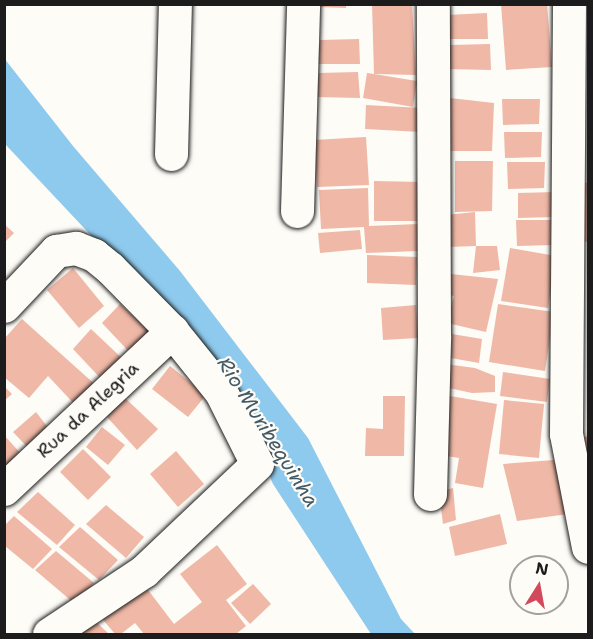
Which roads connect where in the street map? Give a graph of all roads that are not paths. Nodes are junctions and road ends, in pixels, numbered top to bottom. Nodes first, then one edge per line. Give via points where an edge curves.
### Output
1 (175, 4) edge
2 (303, 4) edge
3 (433, 4) edge
4 (569, 4) edge
5 (171, 154) dead end
6 (297, 211) dead end
7 (14, 297) edge
8 (172, 331) junction
9 (4, 489) edge
10 (429, 494) dead end
11 (588, 547) edge
12 (49, 634) edge

1 - 5 street
2 - 6 street
3 - 10 street via 434,336
4 - 11 street via 566,434
7 - 8 street via 56,251 76,248 94,255 110,268
8 - 9 street, Rua da Alegria
8 - 12 street via 221,392 256,464 144,571

